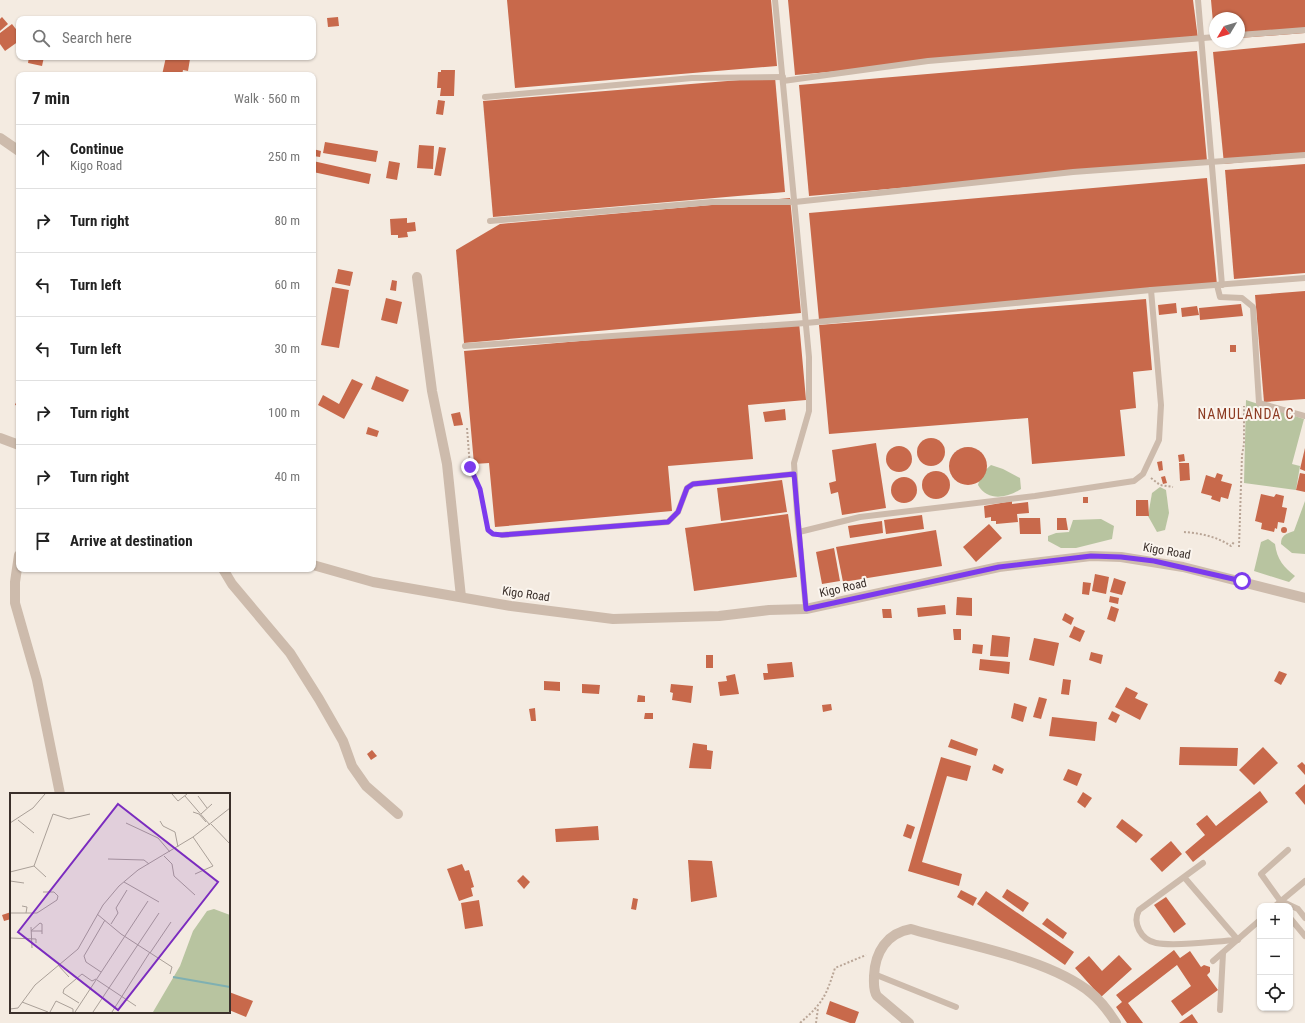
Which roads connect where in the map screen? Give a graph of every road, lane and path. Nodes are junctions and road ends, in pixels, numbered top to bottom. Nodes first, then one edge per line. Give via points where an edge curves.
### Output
1 (775, 0) edge
2 (1198, 0) edge
3 (1305, 30) edge
4 (1245, 35) edge
5 (1209, 38) edge
6 (1201, 39) junction
7 (783, 79) junction
8 (485, 96) dead end
9 (0, 138) edge
10 (16, 149) edge
11 (1305, 155) edge
12 (1212, 162) junction
13 (795, 202) junction
14 (490, 221) dead end
15 (417, 277) dead end
16 (1305, 278) edge
17 (1219, 285) junction
18 (1151, 290) junction
19 (806, 323) junction
20 (465, 346) dead end
21 (1244, 406) dead end
22 (1305, 416) edge
23 (467, 428) dead end
24 (0, 438) edge
25 (16, 444) edge
26 (794, 474) junction
27 (1140, 476) junction
28 (1173, 487) dead end
29 (799, 532) junction
30 (1184, 532) dead end
31 (502, 535) joint
32 (1234, 542) dead end
33 (1239, 546) dead end
34 (316, 566) edge
35 (16, 572) edge
36 (225, 572) edge
37 (462, 597) junction
38 (1305, 598) edge
39 (806, 609) junction
40 (60, 793) edge
41 (398, 814) dead end
42 (1288, 850) dead end
43 (1203, 863) dead end
44 (1184, 877) junction
45 (1305, 881) edge
46 (1283, 903) edge
47 (1293, 907) edge
48 (1305, 918) edge
49 (1293, 922) edge
50 (1257, 923) edge
51 (1305, 936) edge
52 (1238, 940) junction
53 (880, 950) junction
54 (1223, 953) junction
55 (1213, 961) dead end
56 (874, 974) junction
57 (818, 1008) junction
58 (956, 1008) dead end
59 (1220, 1010) dead end
60 (800, 1023) edge
61 (816, 1023) edge
62 (910, 1023) edge
63 (1116, 1023) edge

1 - 7 lane
2 - 6 lane
3 - 4 lane
5 - 6 lane
6 - 7 lane via 928,61
6 - 12 lane
7 - 8 lane via 692,78
7 - 13 lane
9 - 10 street
11 - 12 lane
12 - 13 lane via 1073,172
12 - 17 lane
13 - 14 lane via 712,202
13 - 19 lane
15 - 37 street via 432,391 447,464
16 - 17 lane
17 - 18 lane
17 - 22 lane via 1220,297 1242,298 1252,307 1260,403
18 - 19 lane
18 - 27 lane via 1161,405 1159,440
19 - 20 lane
19 - 26 lane via 809,357 808,411 794,463
21 - 33 path
23 - 31 path via 470,467 480,489 488,530 493,534
24 - 25 street
26 - 29 lane
26 - 31 lane via 693,484 687,488 678,512 668,522
27 - 28 path via 1153,479 1160,485
27 - 29 lane via 1134,481 1035,496 860,517
29 - 39 lane
30 - 32 path via 1223,541 1231,546
34 - 37 street, Kigo Road via 372,582
35 - 40 street via 15,603 37,680
36 - 41 street via 290,653 319,698 343,741 352,766 366,786
37 - 39 street, Kigo Road via 613,619 719,616
38 - 39 street, Kigo Road via 1183,567 1121,557 1091,556 999,567
42 - 46 lane via 1261,874
43 - 44 lane
44 - 52 lane
44 - 52 lane via 1139,910 1136,916 1141,934 1163,944
45 - 46 lane
47 - 48 lane
49 - 51 lane
50 - 52 lane
52 - 54 lane
53 - 56 street
53 - 57 path via 834,968 826,995
53 - 63 street via 894,935 911,929 1042,966 1067,977 1092,994
54 - 55 lane
54 - 59 lane
56 - 58 lane
56 - 62 street via 874,991 877,996
57 - 60 path
57 - 61 path

